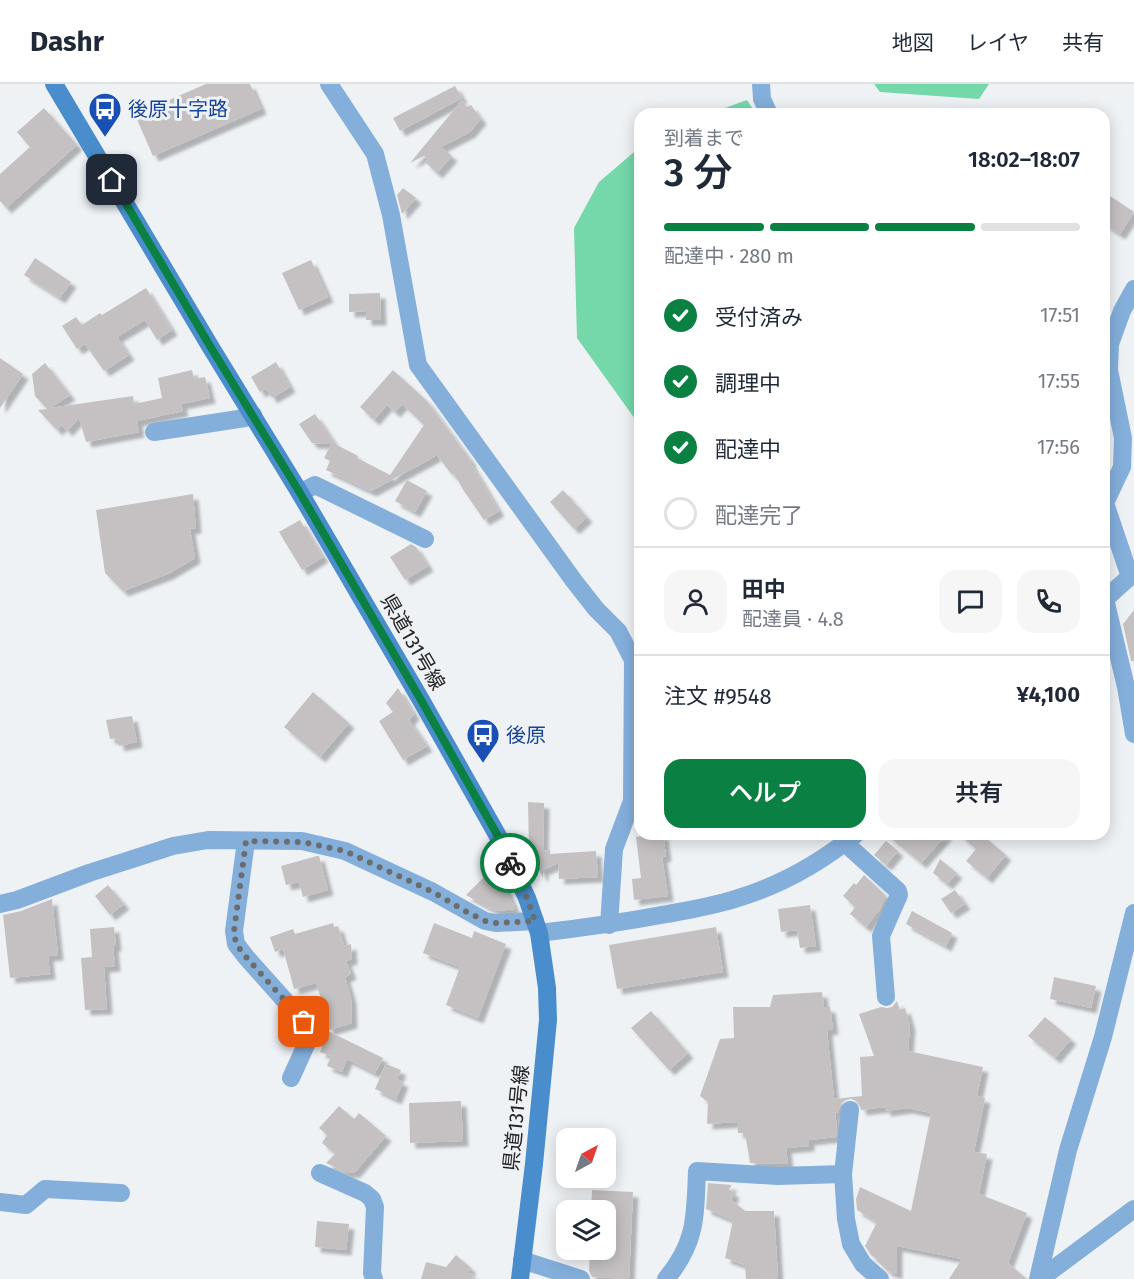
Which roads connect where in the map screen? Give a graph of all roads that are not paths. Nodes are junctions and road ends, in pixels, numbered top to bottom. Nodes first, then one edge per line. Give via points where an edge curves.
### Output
1 (54, 84) edge
2 (328, 84) edge
3 (761, 84) edge
4 (766, 108) edge
5 (1134, 289) edge
6 (1110, 344) edge
7 (1110, 375) edge
8 (253, 415) junction
9 (154, 432) dead end
10 (1110, 491) edge
11 (300, 493) junction
12 (1110, 516) edge
13 (425, 539) dead end
14 (1132, 575) edge
15 (1110, 595) edge
16 (1110, 624) edge
17 (1134, 734) edge
18 (848, 840) edge
19 (853, 840) edge
20 (246, 841) junction
21 (0, 904) edge
22 (1134, 913) edge
23 (609, 925) junction
24 (537, 927) junction
25 (886, 997) dead end
26 (291, 1078) dead end
27 (850, 1110) dead end
28 (320, 1173) dead end
29 (843, 1174) junction
30 (121, 1194) dead end
31 (0, 1202) edge
32 (1134, 1209) edge
33 (522, 1260) junction
34 (374, 1279) edge
35 (519, 1279) edge
36 (581, 1279) edge
37 (666, 1279) edge
38 (880, 1279) edge
39 (1039, 1279) edge

1 - 8 main road, 県道131号線
2 - 23 street via 375,154 391,214 418,365 574,581 618,631 633,660 632,801 614,849
3 - 4 street
5 - 6 street
7 - 10 street via 1123,438 1122,466
8 - 9 street
8 - 11 main road, 県道131号線
11 - 13 street via 315,485
11 - 24 main road, 県道131号線 via 499,838
12 - 14 street
14 - 15 street
16 - 17 street
18 - 23 street via 795,874 734,900
19 - 25 street via 900,895 881,936
20 - 21 street via 208,840 173,846
20 - 24 street via 302,842 338,849 433,892 485,921
20 - 26 street via 234,931 236,944 304,1022 310,1036
22 - 39 street via 1103,1037 1068,1150
23 - 24 street
24 - 33 main road, 県道131号線 via 549,1020
27 - 29 street
28 - 34 street via 372,1199
29 - 37 street via 778,1176 697,1171 693,1229 678,1266
29 - 38 street via 851,1244 863,1264
30 - 31 street via 45,1189 26,1205
32 - 39 street
33 - 35 main road, 県道131号線
33 - 36 street

